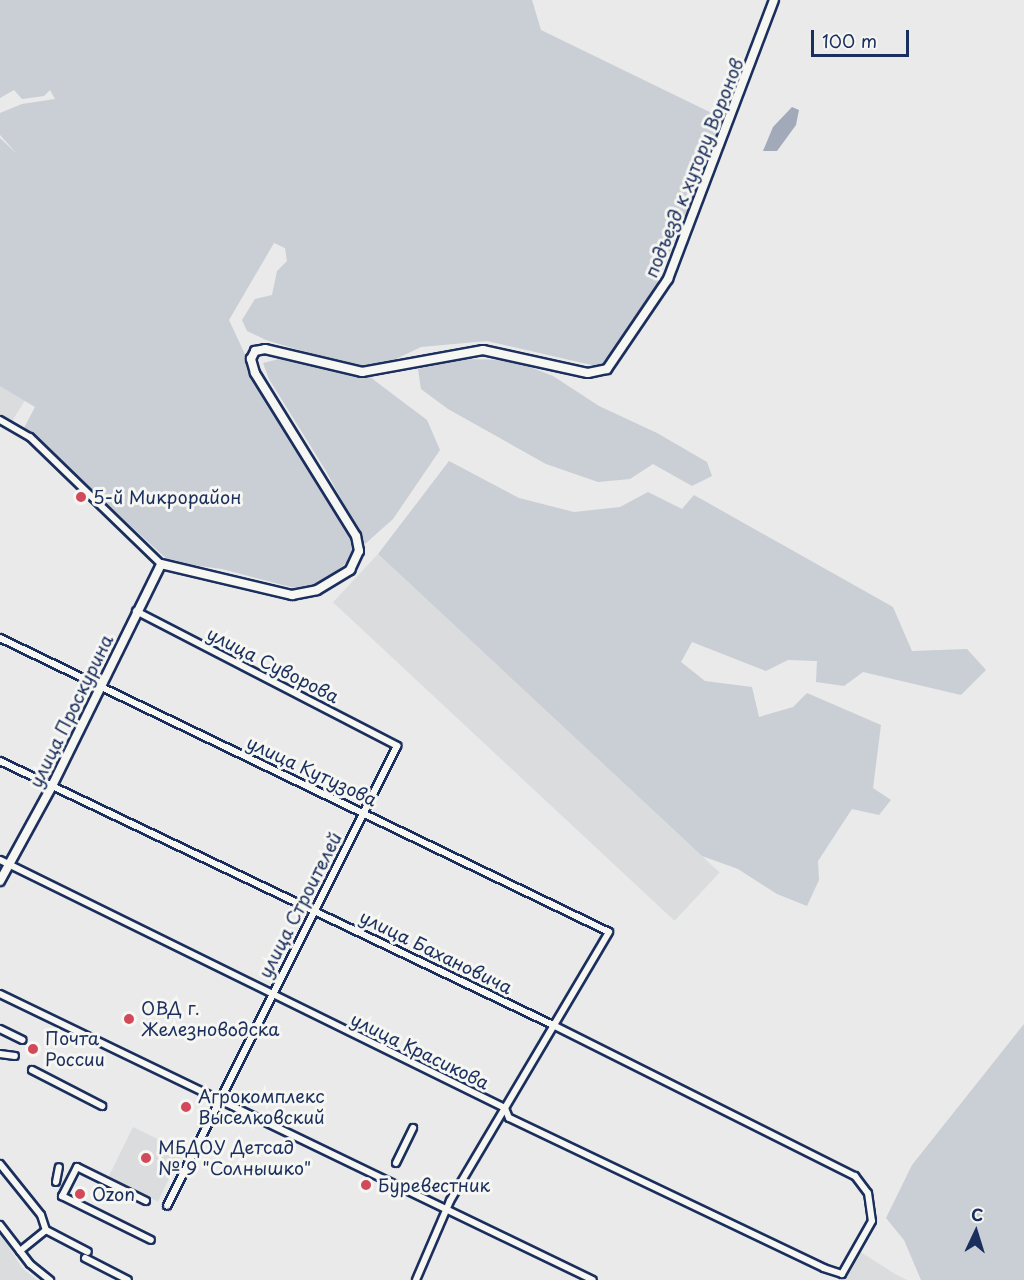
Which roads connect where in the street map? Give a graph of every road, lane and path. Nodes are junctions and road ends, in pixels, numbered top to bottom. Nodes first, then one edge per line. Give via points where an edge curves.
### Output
1 (774, 0) edge
2 (0, 420) edge
3 (161, 564) junction
4 (136, 611) junction
5 (0, 638) edge
6 (100, 689) junction
7 (397, 746) joint
8 (0, 761) edge
9 (52, 786) junction
10 (364, 812) junction
11 (0, 860) edge
12 (9, 864) junction
13 (0, 881) edge
14 (315, 911) junction
15 (0, 994) edge
16 (270, 995) junction
17 (553, 1025) junction
18 (0, 1029) edge
19 (22, 1040) dead end
20 (0, 1054) edge
21 (15, 1056) dead end
22 (34, 1070) dead end
23 (217, 1100) junction
24 (100, 1103) dead end
25 (505, 1108) junction
26 (414, 1128) dead end
27 (396, 1163) dead end
28 (0, 1164) edge
29 (58, 1167) dead end
30 (56, 1182) dead end
31 (18, 1184) junction
32 (14, 1192) dead end
33 (28, 1197) junction
34 (146, 1201) dead end
35 (23, 1204) dead end
36 (167, 1206) dead end
37 (446, 1210) junction
38 (0, 1226) edge
39 (46, 1230) junction
40 (151, 1240) dead end
41 (20, 1251) junction
42 (824, 1268) joint
43 (50, 1280) edge
44 (128, 1280) edge
45 (416, 1280) edge
46 (593, 1280) edge

1 - 3 street, подъезд к хутору Воронов via 668,279 607,369 588,374 483,350 362,372 264,349 255,351 251,358 255,372 356,536 359,551 350,570 317,590 292,595
2 - 3 street via 30,437
3 - 4 street, улица Проскурина
4 - 6 street, улица Проскурина
4 - 7 street, улица Суворова
5 - 6 street, улица Кутузова
6 - 9 street, улица Проскурина
6 - 10 street, улица Кутузова
7 - 10 street, улица Строителей
8 - 9 street, улица Бахановича
9 - 12 street, улица Проскурина
9 - 14 street, улица Бахановича
10 - 14 street, улица Строителей
10 - 17 street, улица Кутузова via 609,932
11 - 12 street, улица Красикова
12 - 13 street, улица Проскурина
12 - 16 street, улица Красикова
14 - 16 street, улица Строителей
14 - 17 street, улица Бахановича
15 - 23 street
16 - 23 street, улица Строителей
16 - 25 street, улица Красикова
17 - 25 street
17 - 42 street, улица Бахановича via 855,1176 868,1193 872,1221 842,1275
18 - 19 street
20 - 21 street
22 - 24 street
23 - 36 street, улица Строителей
23 - 37 street
25 - 37 street
25 - 42 street, улица Красикова via 509,1118
26 - 27 street
28 - 31 street
29 - 30 street
31 - 32 street
31 - 33 street
33 - 35 street
33 - 39 street
34 - 40 street via 77,1167 62,1196
37 - 45 street
37 - 46 street
38 - 41 street
39 - 41 street
39 - 44 street
41 - 43 street

